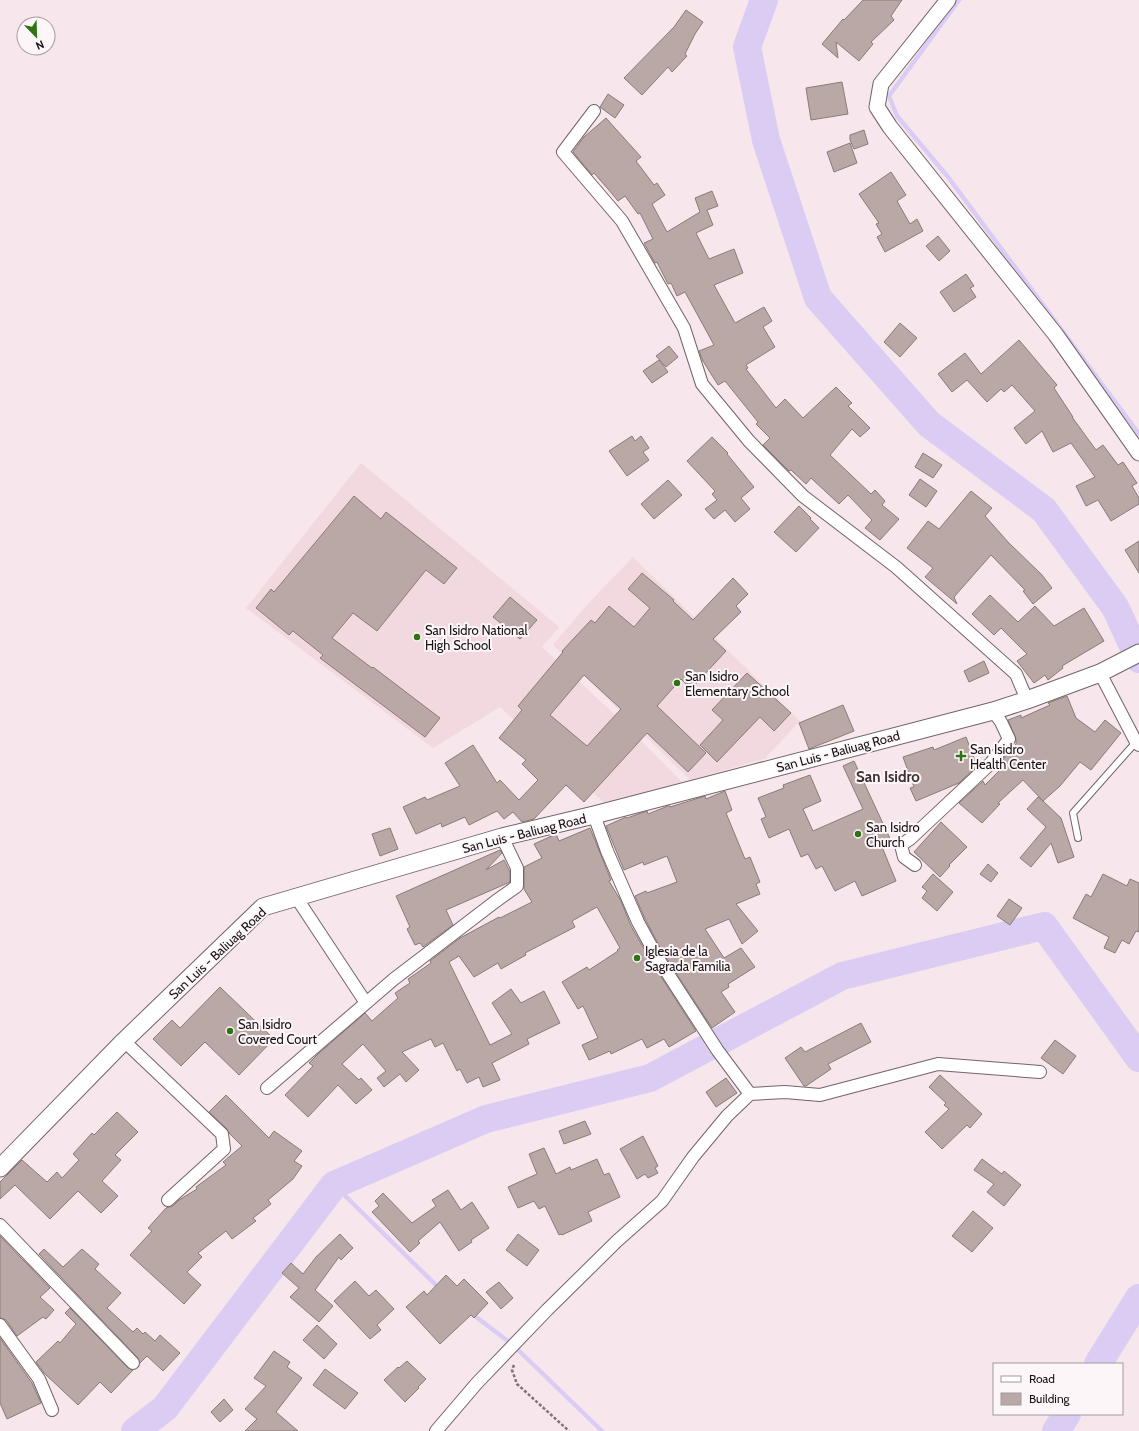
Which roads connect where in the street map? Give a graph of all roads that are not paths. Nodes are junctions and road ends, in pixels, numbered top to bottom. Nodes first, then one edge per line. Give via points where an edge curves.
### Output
1 (948, 0) edge
2 (594, 111) dead end
3 (1139, 453) edge
4 (1139, 653) edge
5 (1105, 671) junction
6 (1026, 700) junction
7 (993, 711) junction
8 (1138, 744) edge
9 (594, 815) junction
10 (502, 838) junction
11 (1078, 838) dead end
12 (915, 865) dead end
13 (296, 898) junction
14 (366, 1003) junction
15 (124, 1041) junction
16 (1040, 1072) dead end
17 (267, 1088) dead end
18 (750, 1094) junction
19 (0, 1168) edge
20 (168, 1200) dead end
21 (0, 1225) edge
22 (0, 1325) edge
23 (133, 1363) dead end
24 (52, 1410) dead end
25 (436, 1431) edge

1 - 3 street via 881,84 877,107 890,127 1056,335
2 - 6 street via 563,152 622,221 684,328 702,384 749,440 803,496 896,567 1016,674
4 - 5 main road, San Luis - Baliuag Road
5 - 6 main road, San Luis - Baliuag Road
5 - 8 street
6 - 7 main road, San Luis - Baliuag Road
7 - 9 main road, San Luis - Baliuag Road
7 - 12 street via 1009,739 991,763 901,845 904,857
8 - 11 lane via 1073,813
9 - 10 main road, San Luis - Baliuag Road
9 - 18 street via 638,922 666,972
10 - 13 main road, San Luis - Baliuag Road
10 - 14 street via 517,868 517,886 394,978
13 - 14 street
13 - 15 main road, San Luis - Baliuag Road via 263,907
14 - 17 street
15 - 19 main road, San Luis - Baliuag Road
15 - 20 street via 222,1134 224,1149
16 - 18 street via 938,1064 820,1095 785,1092
18 - 25 street via 727,1116 693,1157 662,1201 617,1241 513,1345
21 - 23 street
22 - 24 street via 39,1379

